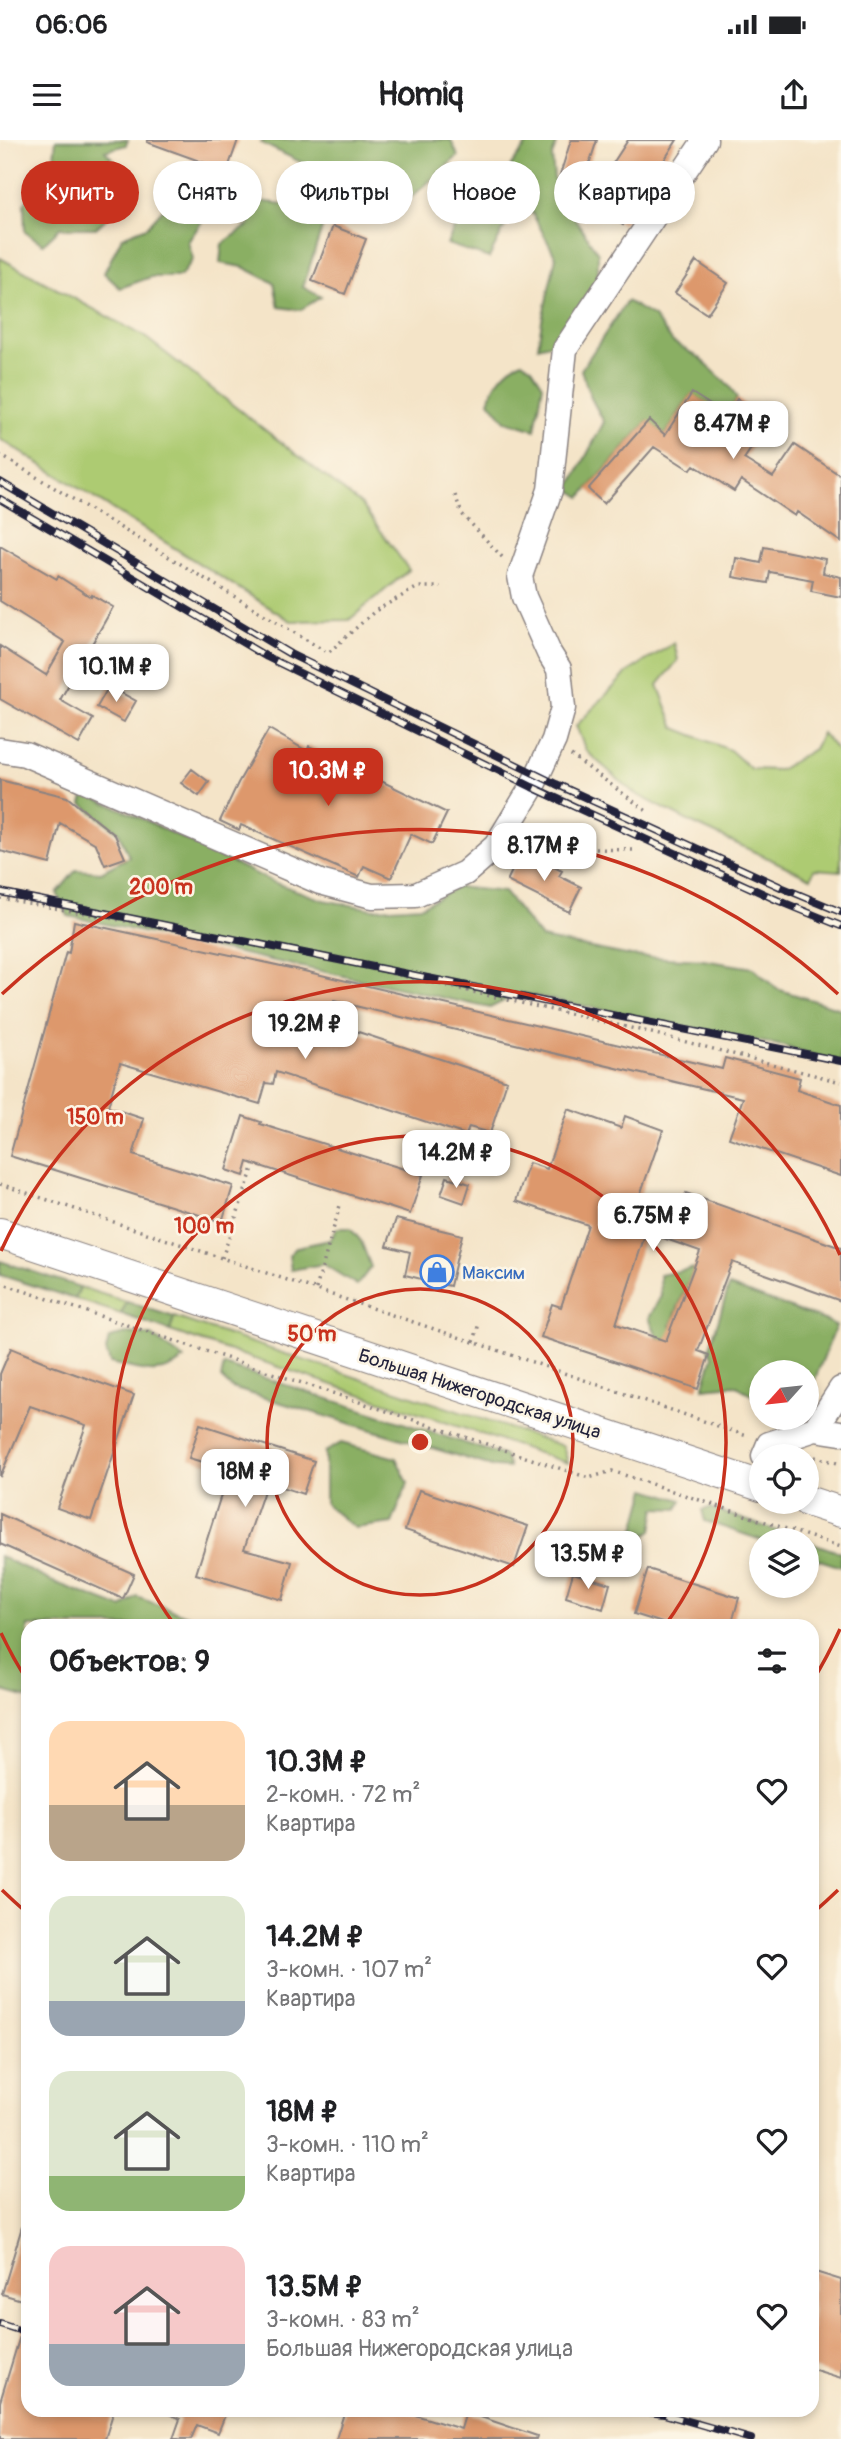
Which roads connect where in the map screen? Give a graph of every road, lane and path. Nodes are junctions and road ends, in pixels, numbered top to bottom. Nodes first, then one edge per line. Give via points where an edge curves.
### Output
1 (705, 140) edge
2 (0, 455) edge
3 (455, 495) dead end
4 (520, 576) junction
5 (440, 587) dead end
6 (554, 740) junction
7 (0, 750) edge
8 (648, 812) dead end
9 (496, 846) junction
10 (633, 850) dead end
11 (0, 898) edge
12 (841, 1082) edge
13 (254, 1165) dead end
14 (0, 1184) edge
15 (341, 1202) dead end
16 (0, 1233) edge
17 (222, 1258) junction
18 (0, 1283) edge
19 (316, 1289) junction
20 (479, 1323) dead end
21 (474, 1342) junction
22 (841, 1389) edge
23 (819, 1423) edge
24 (814, 1430) edge
25 (819, 1430) edge
26 (841, 1433) edge
27 (794, 1444) edge
28 (819, 1458) edge
29 (749, 1461) edge
30 (749, 1463) edge
31 (841, 1464) edge
32 (819, 1505) edge
33 (841, 1512) edge
34 (841, 1547) edge

1 - 4 street via 565,349 550,490
2 - 5 path via 328,653 374,611 418,587
3 - 4 path via 461,514
4 - 6 street via 524,597 559,669 564,709
6 - 8 path
6 - 9 street
7 - 9 street via 25,754 320,883 372,896 416,895 465,873
9 - 10 path
11 - 12 path via 306,954 645,1031
13 - 17 path
14 - 17 path
15 - 19 path
16 - 30 main road, Большая Нижегородская улица
17 - 19 path
18 - 34 path via 589,1478 612,1471
19 - 21 path
20 - 21 path
21 - 29 path
22 - 23 street
24 - 27 street
25 - 26 street
28 - 31 path
32 - 33 main road

